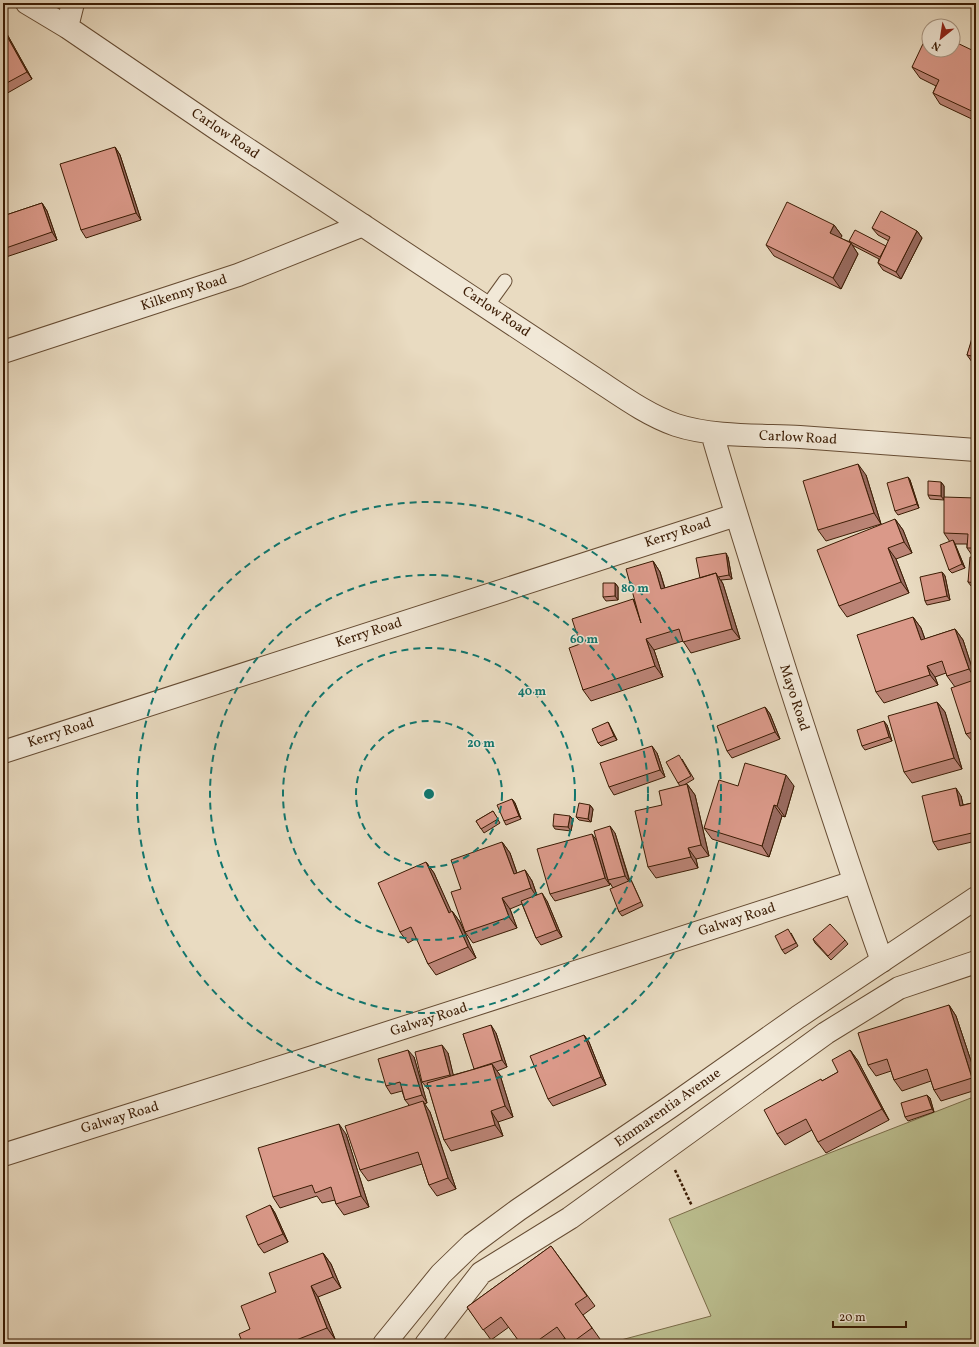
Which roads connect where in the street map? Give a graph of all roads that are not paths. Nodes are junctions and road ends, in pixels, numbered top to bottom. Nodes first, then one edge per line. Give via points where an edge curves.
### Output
1 (27, 3) edge
2 (73, 3) edge
3 (67, 27) junction
4 (363, 225) junction
5 (505, 281) dead end
6 (487, 306) junction
7 (3, 352) edge
8 (712, 433) junction
9 (976, 450) edge
10 (736, 515) junction
11 (3, 752) edge
12 (854, 882) junction
13 (976, 898) edge
14 (882, 961) junction
15 (976, 962) edge
16 (3, 1155) edge
17 (384, 1344) edge
18 (426, 1344) edge

1 - 3 street, Carlow Road
2 - 3 street
3 - 4 street, Carlow Road via 217,130
4 - 6 street, Carlow Road
4 - 7 street, Kilkenny Road via 238,275
5 - 6 lane
6 - 8 street, Carlow Road via 600,382 658,417
8 - 9 street, Carlow Road
8 - 10 street, Mayo Road
10 - 11 street, Kerry Road
10 - 12 street, Mayo Road
12 - 14 street, Mayo Road
12 - 16 street, Galway Road via 313,1058
13 - 14 street, Emmarentia Avenue
14 - 17 street, Emmarentia Avenue via 472,1244 441,1274
15 - 18 street via 899,988 826,1033 570,1218 481,1273

